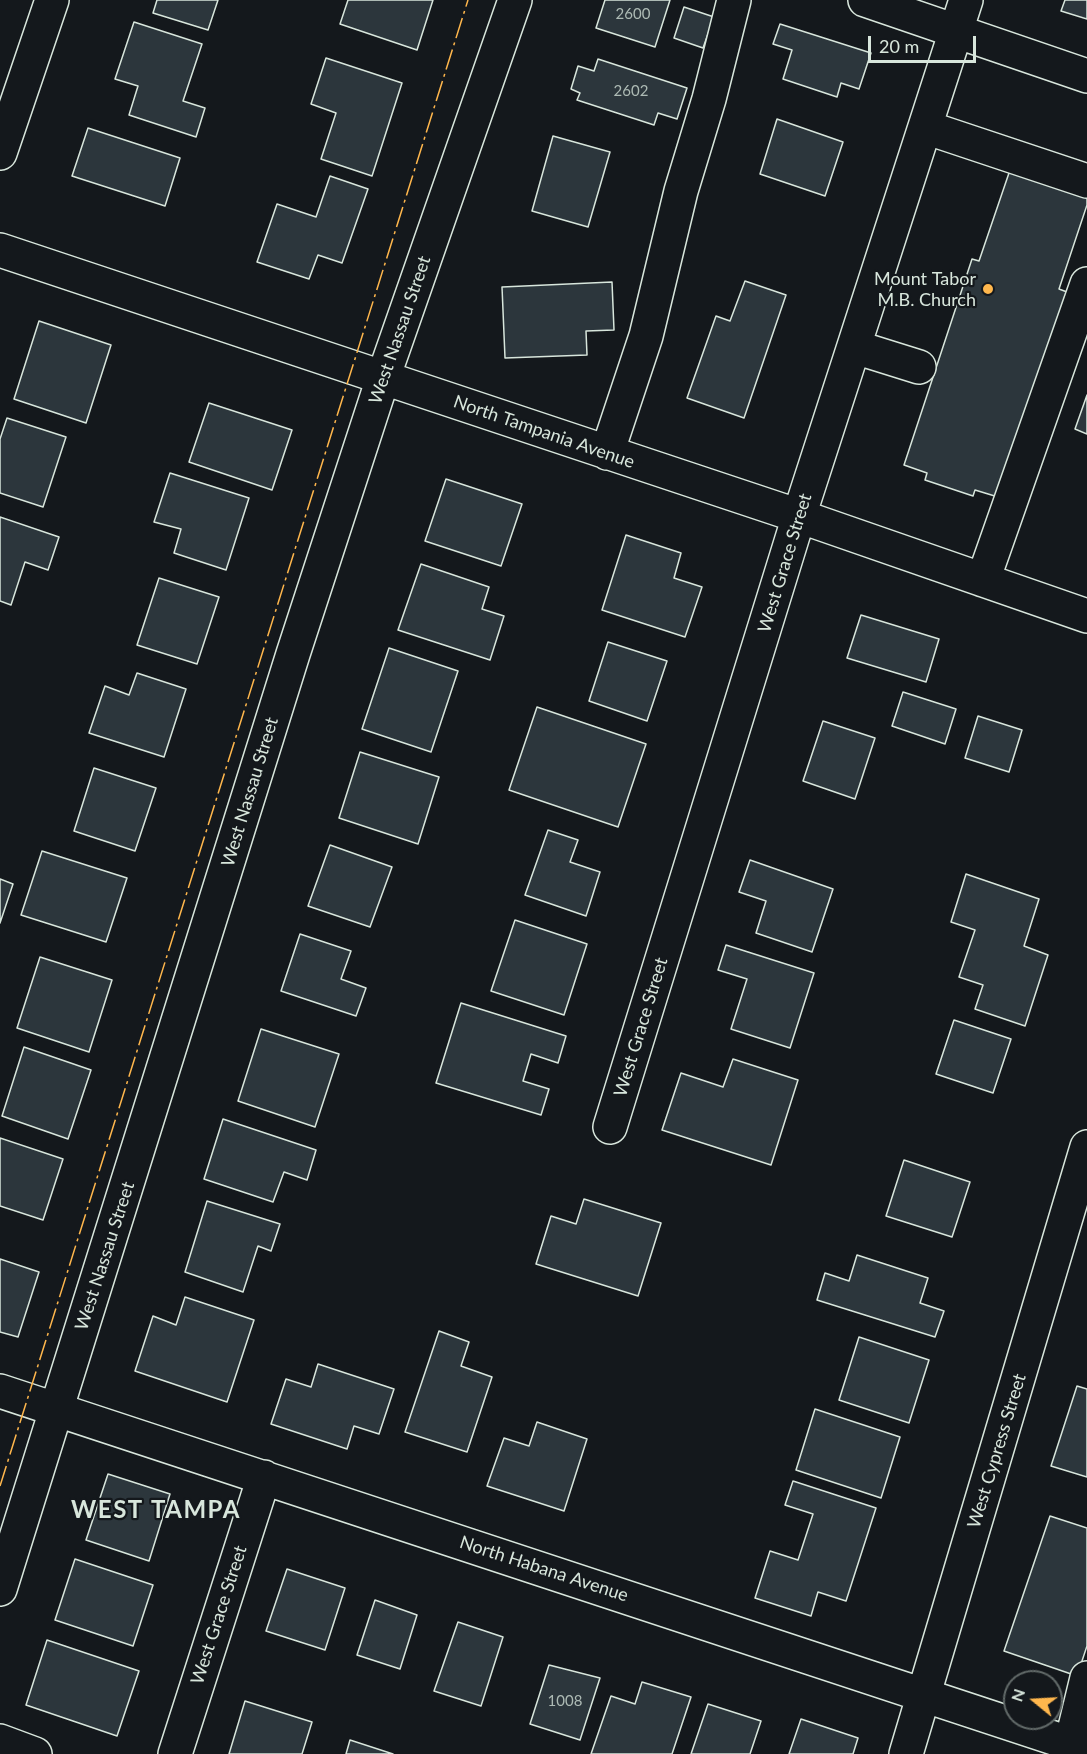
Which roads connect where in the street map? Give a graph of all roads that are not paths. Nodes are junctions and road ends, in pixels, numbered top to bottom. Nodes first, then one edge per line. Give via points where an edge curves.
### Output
1 (52, 0) edge
2 (515, 0) edge
3 (734, 0) edge
4 (865, 0) edge
5 (966, 0) edge
6 (955, 31) junction
7 (1087, 76) edge
8 (925, 127) junction
9 (0, 153) edge
10 (1087, 181) edge
11 (0, 250) edge
12 (1087, 284) edge
13 (855, 347) junction
14 (919, 367) dead end
15 (383, 378) junction
16 (608, 453) junction
17 (799, 516) junction
18 (983, 580) junction
19 (1087, 615) edge
20 (610, 1127) dead end
21 (1087, 1147) edge
22 (0, 1391) edge
23 (57, 1410) junction
24 (264, 1477) junction
25 (0, 1589) edge
26 (1087, 1678) edge
27 (924, 1694) junction
28 (0, 1741) edge
29 (1079, 1747) edge
30 (35, 1754) edge
31 (175, 1754) edge
32 (906, 1754) edge

1 - 9 street
2 - 15 street, West Nassau Street
3 - 16 street via 646,336
4 - 6 street
5 - 6 street, West Grace Street
6 - 7 street
6 - 8 street, West Grace Street
8 - 10 street
8 - 13 street, West Grace Street
11 - 15 street, North Tampania Avenue
12 - 18 street
13 - 14 street
13 - 17 street, West Grace Street
15 - 16 street, North Tampania Avenue
15 - 23 street, West Nassau Street
16 - 17 street, North Tampania Avenue
17 - 18 street, North Tampania Avenue
17 - 20 street, West Grace Street
18 - 19 street, North Tampania Avenue
21 - 27 street, West Cypress Street
22 - 23 street, North Habana Avenue
23 - 24 street, North Habana Avenue
23 - 25 street, West Nassau Street
24 - 27 street, North Habana Avenue
24 - 31 street, West Grace Street
26 - 29 street
27 - 29 street, North Habana Avenue
27 - 32 street, West Cypress Street
28 - 30 street

